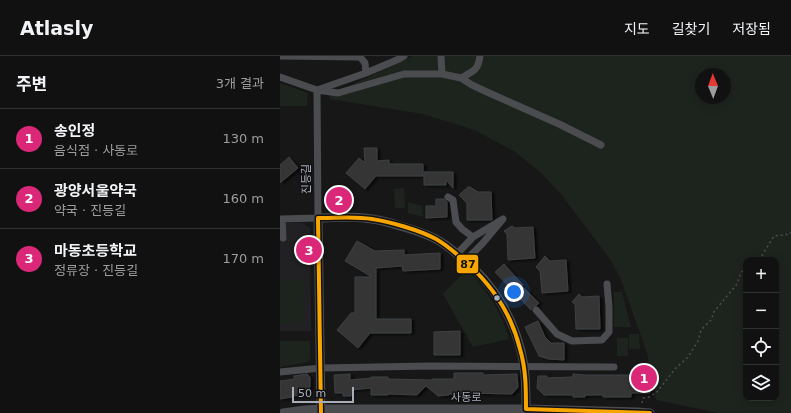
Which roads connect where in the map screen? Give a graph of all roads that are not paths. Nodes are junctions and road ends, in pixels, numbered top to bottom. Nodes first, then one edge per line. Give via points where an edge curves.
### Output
1 (280, 56) edge
2 (321, 56) edge
3 (404, 56) edge
4 (441, 56) edge
5 (480, 56) edge
6 (366, 73) junction
7 (442, 74) junction
8 (280, 76) edge
9 (461, 78) junction
10 (318, 90) junction
11 (601, 145) dead end
12 (448, 197) dead end
13 (318, 218) junction
14 (281, 219) edge
15 (473, 237) junction
16 (283, 238) dead end
17 (458, 254) junction
18 (466, 260) junction
19 (606, 284) dead end
20 (536, 310) dead end
21 (524, 366) junction
22 (614, 367) dead end
23 (320, 368) junction
24 (280, 372) edge
25 (321, 411) edge
26 (526, 411) edge
27 (612, 412) edge
28 (283, 413) edge
29 (650, 413) edge

1 - 2 street
2 - 6 street via 360,57 365,63
3 - 6 street
4 - 7 street
5 - 9 street via 475,70
6 - 10 street
7 - 9 street
7 - 10 street via 404,74 338,93
8 - 10 street
9 - 11 street
10 - 13 street, 진등길
12 - 15 street via 453,200 456,222
13 - 14 street
13 - 17 street via 364,218 390,223 435,239
13 - 23 street, 진등길
14 - 16 street
15 - 17 street
15 - 18 street via 502,219
17 - 18 street
18 - 21 street via 494,291 506,310 520,347
19 - 20 street via 609,332 602,340 572,341 557,334
21 - 22 street
21 - 23 street
21 - 26 street
23 - 24 street
23 - 25 street, 진등길
25 - 26 street, 사동로
25 - 28 street, 사동로
26 - 27 street, 사동로
27 - 29 street, 사동로

